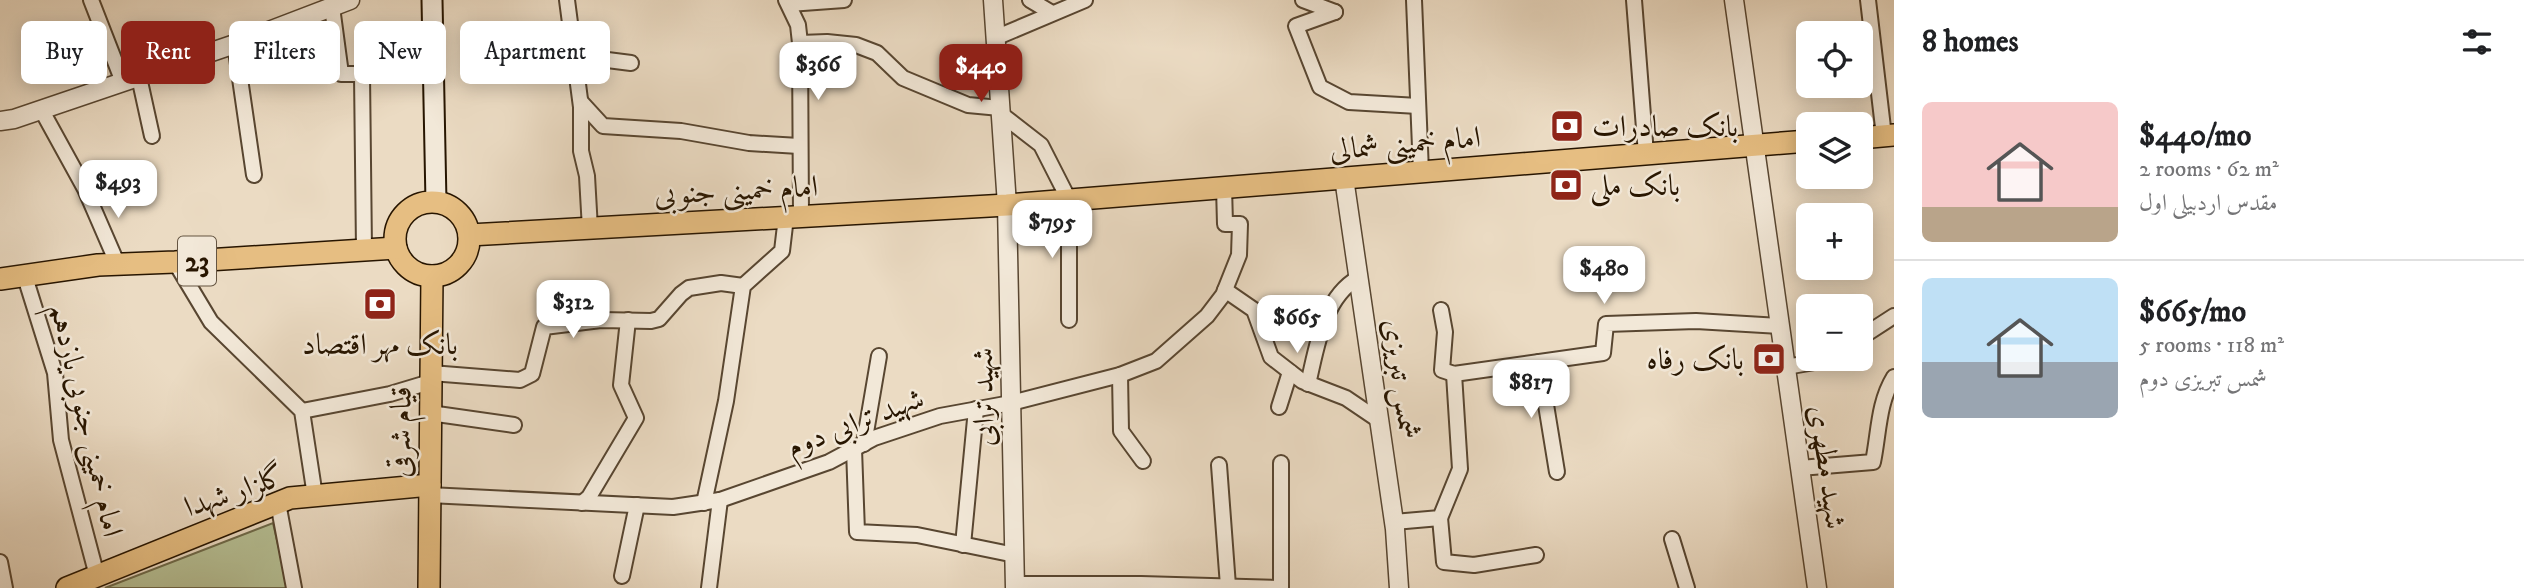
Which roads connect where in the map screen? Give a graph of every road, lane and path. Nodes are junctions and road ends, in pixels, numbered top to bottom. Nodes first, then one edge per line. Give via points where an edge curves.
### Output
1 (91, 0) edge
2 (350, 0) edge
3 (432, 0) edge
4 (567, 0) edge
5 (844, 0) edge
6 (993, 0) edge
7 (1030, 0) edge
8 (1085, 0) edge
9 (1303, 0) edge
10 (1414, 0) edge
11 (1634, 0) edge
12 (1734, 0) edge
13 (1868, 0) edge
14 (788, 2) edge
15 (332, 7) junction
16 (1052, 12) junction
17 (295, 21) edge
18 (570, 21) edge
19 (995, 38) junction
20 (800, 43) junction
21 (121, 59) edge
22 (610, 60) edge
23 (631, 63) dead end
24 (121, 82) edge
25 (133, 84) edge
26 (241, 84) edge
27 (579, 84) edge
28 (581, 102) junction
29 (1418, 106) junction
30 (41, 109) junction
31 (1000, 111) junction
32 (5, 123) edge
33 (1889, 135) edge
34 (152, 136) dead end
35 (1796, 142) edge
36 (1755, 145) junction
37 (799, 146) junction
38 (1646, 154) junction
39 (1421, 172) junction
40 (254, 175) dead end
41 (1344, 178) junction
42 (1224, 187) junction
43 (1069, 200) junction
44 (436, 202) junction
45 (1007, 205) junction
46 (794, 217) junction
47 (590, 229) junction
48 (469, 235) junction
49 (396, 248) junction
50 (364, 250) junction
51 (175, 262) junction
52 (118, 265) junction
53 (25, 276) junction
54 (432, 276) junction
55 (1358, 278) junction
56 (0, 279) edge
57 (743, 286) junction
58 (1225, 290) junction
59 (1441, 310) dead end
60 (1894, 316) edge
61 (628, 320) junction
62 (1069, 320) dead end
63 (1780, 326) junction
64 (1873, 330) edge
65 (879, 356) dead end
66 (1539, 362) junction
67 (1796, 365) edge
68 (1786, 367) junction
69 (1290, 372) junction
70 (1454, 374) junction
71 (1120, 375) junction
72 (430, 377) junction
73 (1894, 377) edge
74 (1308, 384) junction
75 (1011, 403) junction
76 (1279, 407) dead end
77 (976, 409) junction
78 (302, 411) junction
79 (430, 413) junction
80 (1380, 421) junction
81 (514, 425) dead end
82 (859, 446) junction
83 (1143, 461) dead end
84 (1281, 463) dead end
85 (1219, 465) dead end
86 (1800, 468) junction
87 (1557, 472) dead end
88 (430, 490) junction
89 (315, 496) junction
90 (720, 500) junction
91 (278, 503) junction
92 (582, 503) junction
93 (704, 503) junction
94 (636, 505) junction
95 (1440, 518) junction
96 (1394, 522) junction
97 (1672, 539) dead end
98 (963, 545) junction
99 (1015, 555) junction
100 (1536, 555) dead end
101 (0, 562) edge
102 (97, 576) junction
103 (622, 576) dead end
104 (1015, 586) edge
105 (1228, 586) junction
106 (5, 588) edge
107 (67, 588) edge
108 (294, 588) edge
109 (429, 588) edge
110 (709, 588) edge
111 (1281, 588) edge
112 (1399, 588) edge
113 (1687, 588) edge
114 (1817, 588) edge

1 - 21 street
2 - 15 street
3 - 44 main road
4 - 18 street
5 - 14 street
6 - 19 street, شهید ترابی
7 - 16 street
8 - 16 street
9 - 29 street via 1335,12 1296,26 1320,87 1349,102
10 - 29 street
11 - 38 street
12 - 36 street, شهید مطهری
13 - 33 street
14 - 20 street
15 - 17 street
15 - 50 street via 341,74 362,74
16 - 19 street
19 - 31 street, شهید ترابی
20 - 31 street via 827,42 877,53 903,78 968,105
20 - 37 street
22 - 23 street
24 - 30 street
25 - 34 street
26 - 40 street
27 - 28 street
28 - 37 street via 603,126
28 - 47 street
29 - 39 street
30 - 32 street
30 - 52 street via 85,188
31 - 43 street via 1041,145
31 - 45 street, شهید ترابی
35 - 36 main road, امام خمینی شمالی
36 - 38 main road, امام خمینی شمالی
36 - 63 street, شهید مطهری
37 - 46 street
38 - 39 main road, امام خمینی شمالی
39 - 41 main road, امام خمینی شمالی
41 - 42 main road, امام خمینی شمالی
41 - 55 street, شمس تبریزی
42 - 43 main road, امام خمینی شمالی
42 - 58 street, شهید ترابی دوم via 1225,224 1240,224 1239,256
43 - 45 main road, امام خمینی شمالی
43 - 62 street
44 - 48 main road via 458,213
44 - 49 main road via 424,202 404,214 394,236
45 - 46 main road, امام خمینی جنوبی
45 - 75 street, شهید ترابی
46 - 47 main road, امام خمینی جنوبی
46 - 57 street via 782,251
47 - 48 main road, امام خمینی جنوبی
48 - 54 main road via 468,248 455,268
49 - 50 main road, 23
49 - 54 main road via 409,268
50 - 51 main road, 23
51 - 52 main road, 23
51 - 78 street via 211,322
52 - 53 main road, 23
53 - 56 main road, 23
53 - 102 street, امام خمینی جنوبی یازدهم via 55,373 61,440
54 - 72 main road, قیام شرقی
55 - 74 street via 1347,284 1331,305
55 - 80 street, شمس تبریزی
57 - 61 street via 721,283 690,288 659,319
57 - 93 street via 726,401
58 - 69 street via 1254,310 1271,357
58 - 71 street, شهید ترابی دوم via 1207,316 1156,360
59 - 70 street via 1445,332 1442,370
60 - 64 street
61 - 72 street via 544,327 532,374 520,380
61 - 92 street via 621,386 636,418
63 - 66 street via 1696,321 1606,324 1604,353
63 - 68 street, شهید مطهری
65 - 82 street
66 - 70 street
66 - 87 street
67 - 68 street
68 - 86 street, شهید مطهری
69 - 74 street
69 - 76 street
70 - 95 street via 1460,469
71 - 75 street, شهید ترابی دوم
71 - 83 street via 1121,431
72 - 78 street via 390,394
72 - 79 main road, قیام شرقی
73 - 86 street via 1880,408 1873,463
74 - 80 street via 1346,398
75 - 77 street, شهید ترابی دوم
75 - 99 street, شهید ترابی
77 - 82 street, شهید ترابی دوم via 940,416
77 - 98 street
78 - 89 street
79 - 81 street
79 - 88 main road, قیام شرقی
80 - 96 street, شمس تبریزی
82 - 90 street, شهید ترابی دوم via 829,462
82 - 98 street via 857,532 917,535
84 - 111 street
85 - 105 street
86 - 114 street, شهید مطهری
88 - 89 main road, گلزار شهدا
88 - 92 street, شهید ترابی دوم
88 - 109 main road, قیام شرقی
89 - 91 main road, گلزار شهدا
90 - 93 street, شهید ترابی دوم
90 - 110 street
91 - 102 main road, گلزار شهدا
91 - 108 street
92 - 94 street, شهید ترابی دوم
93 - 94 street, شهید ترابی دوم
94 - 103 street
95 - 96 street
95 - 100 street via 1444,562 1474,565
96 - 112 street, شمس تبریزی
97 - 113 street
98 - 99 street
99 - 104 street, شهید ترابی
101 - 106 street
102 - 107 main road, گلزار شهدا
104 - 105 street
105 - 111 street

